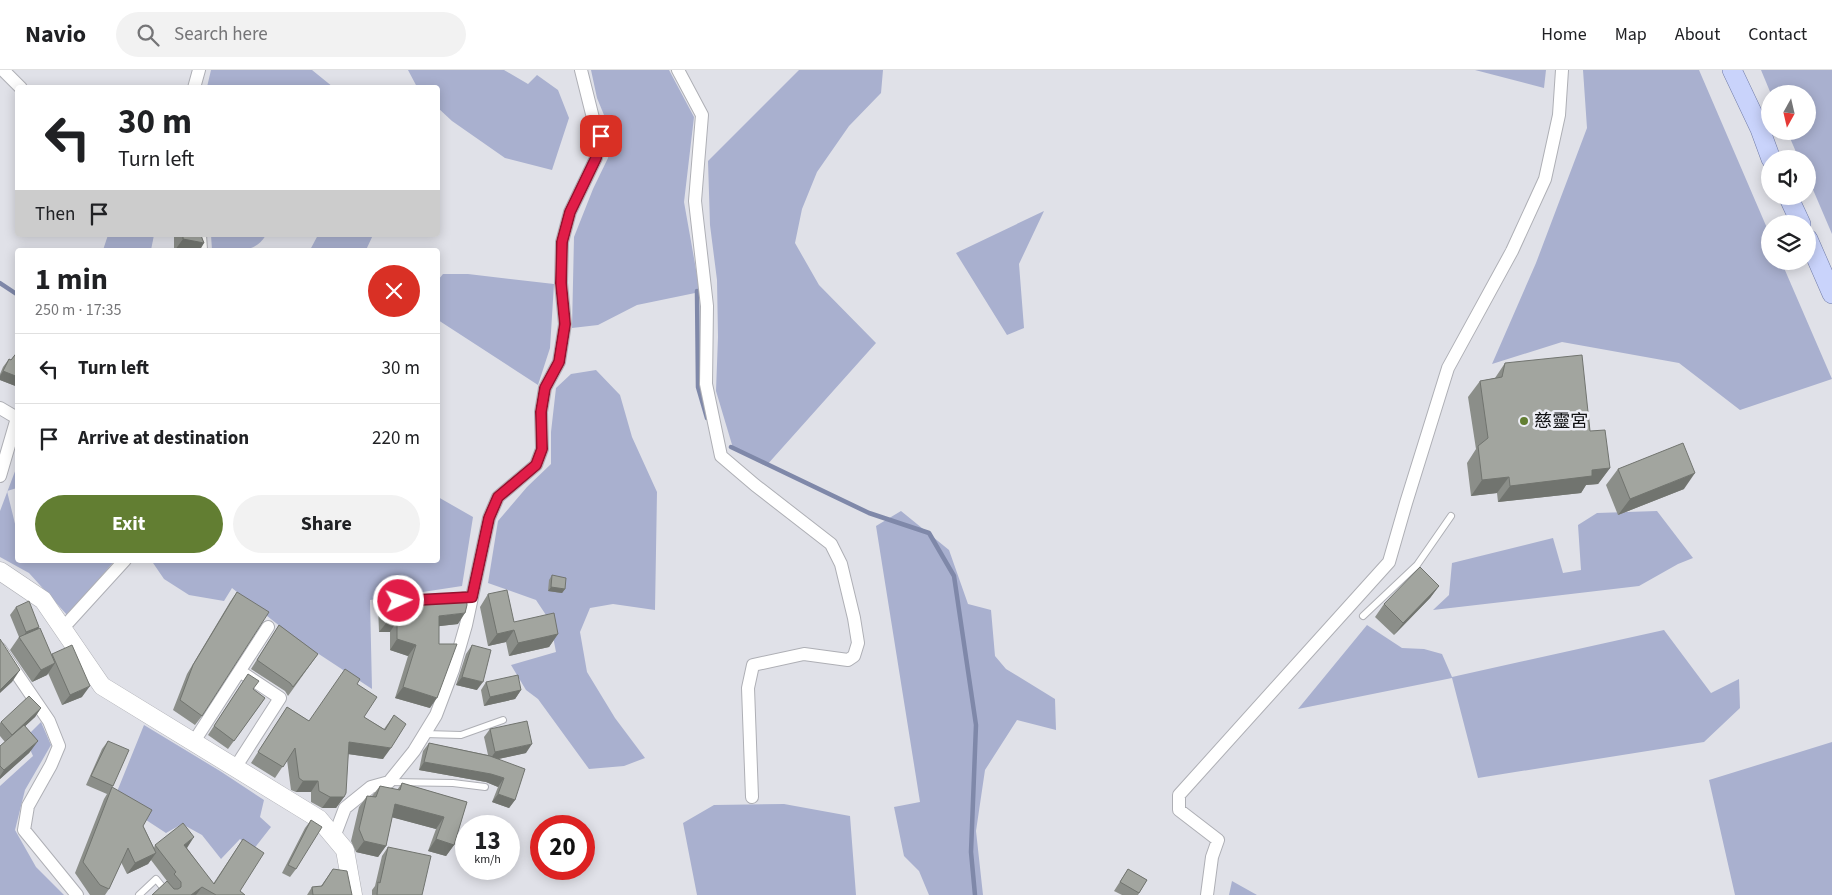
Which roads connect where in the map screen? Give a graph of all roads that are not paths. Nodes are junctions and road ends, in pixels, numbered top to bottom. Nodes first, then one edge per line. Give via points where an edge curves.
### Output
1 (4, 70) edge
2 (199, 70) edge
3 (581, 70) edge
4 (678, 70) edge
5 (1562, 70) edge
6 (1732, 70) edge
7 (18, 85) edge
8 (195, 85) edge
9 (1768, 150) edge
10 (1816, 257) edge
11 (1832, 294) edge
12 (0, 408) edge
13 (15, 417) edge
14 (15, 425) edge
15 (0, 476) edge
16 (1451, 516) dead end
17 (122, 563) edge
18 (0, 571) edge
19 (427, 599) edge
20 (1363, 616) dead end
21 (401, 618) edge
22 (268, 627) dead end
23 (63, 628) junction
24 (0, 649) edge
25 (240, 671) junction
26 (504, 720) dead end
27 (425, 734) junction
28 (193, 743) junction
29 (235, 768) junction
30 (389, 782) junction
31 (485, 787) dead end
32 (752, 797) dead end
33 (334, 837) junction
34 (77, 895) edge
35 (139, 895) edge
36 (169, 895) edge
37 (353, 895) edge
38 (1207, 895) edge

1 - 7 street
2 - 8 street
3 - 27 street via 601,136 596,158 570,212 562,242 565,324 559,362 545,388 541,412 542,449 536,465 498,497 489,518 468,597 466,625 436,715
4 - 32 street via 702,115 695,201 708,306 706,384 721,456 831,544 841,564 858,643 854,656 848,660 804,654 753,665 748,688
5 - 38 street via 1559,115 1545,179 1512,251 1448,368 1389,562 1179,795 1179,810 1218,840 1212,857
6 - 9 main road
10 - 11 main road
12 - 13 street
14 - 15 street
16 - 20 lane via 1417,565
17 - 23 street
18 - 23 street via 43,600
19 - 21 lane via 399,601
22 - 25 street
23 - 28 street via 102,686
24 - 34 street via 49,721 59,746 28,806 24,830
25 - 28 street
25 - 29 street via 280,698
26 - 27 lane via 461,735
27 - 30 street
28 - 29 street
29 - 33 street via 319,819
30 - 31 lane
30 - 33 street via 371,787 345,808
33 - 37 street via 345,850
35 - 36 lane via 156,878

